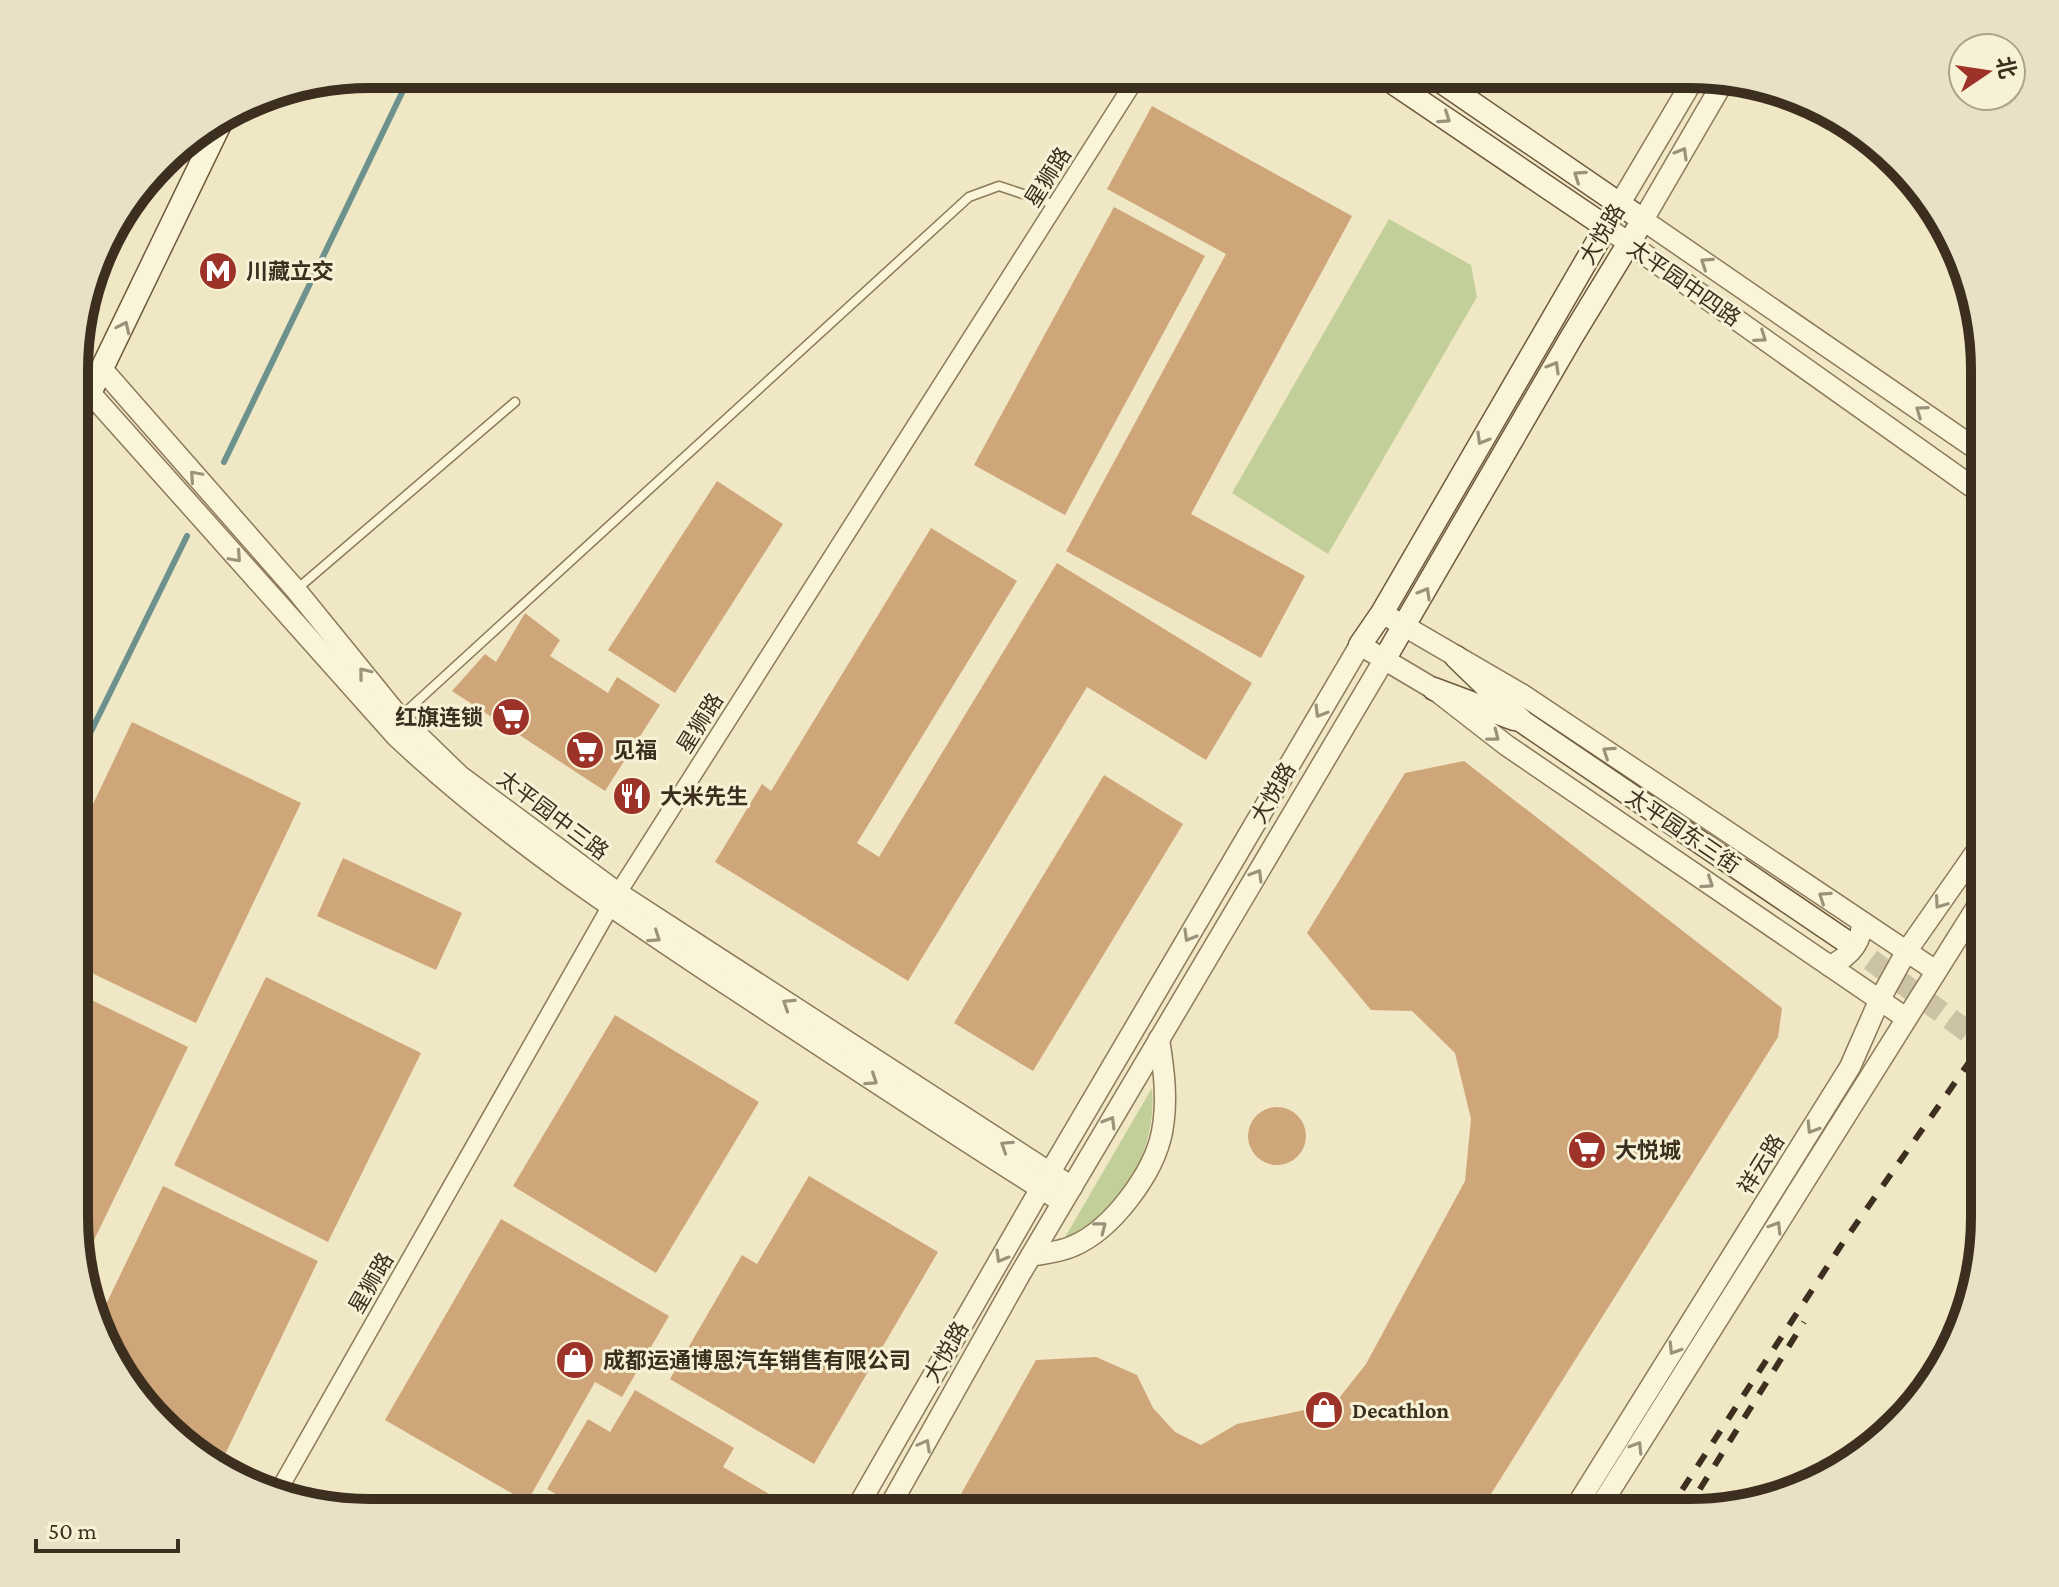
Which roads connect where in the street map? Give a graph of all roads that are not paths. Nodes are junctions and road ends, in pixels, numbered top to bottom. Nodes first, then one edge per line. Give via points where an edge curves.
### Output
1 (1130, 89) edge
2 (1402, 89) edge
3 (1451, 89) edge
4 (1688, 89) edge
5 (1719, 90) edge
6 (215, 135) edge
7 (1056, 205) junction
8 (1620, 205) junction
9 (1643, 220) junction
10 (1606, 227) junction
11 (1630, 244) junction
12 (103, 370) junction
13 (91, 394) junction
14 (88, 400) edge
15 (515, 402) dead end
16 (1971, 445) edge
17 (1971, 486) edge
18 (296, 590) junction
19 (1382, 613) junction
20 (1405, 627) junction
21 (1360, 645) junction
22 (1456, 657) junction
23 (1384, 660) junction
24 (1434, 689) junction
25 (400, 718) junction
26 (1523, 722) junction
27 (1970, 860) edge
28 (614, 900) junction
29 (1970, 917) edge
30 (1862, 922) junction
31 (1844, 940) tunnel mouth
32 (1906, 952) junction
33 (1830, 966) junction
34 (1936, 971) junction
35 (1879, 1001) junction
36 (1906, 1018) junction
37 (1159, 1039) junction
38 (1044, 1181) junction
39 (1067, 1195) junction
40 (1031, 1256) junction
41 (282, 1485) edge
42 (862, 1498) edge
43 (894, 1498) edge
44 (1581, 1499) edge
45 (1605, 1499) edge

1 - 7 street, 星狮路
2 -> 10 main road, 太平园中四路
8 -> 3 main road
4 - 8 street, 大悦路
9 -> 5 street
12 -> 6 main road
7 - 25 lane via 999,186 969,197
7 - 28 street, 星狮路
8 - 9 main road
8 - 10 street, 大悦路
9 - 11 main road
16 -> 9 street
10 - 11 street, 太平园中四路
10 -> 19 main road, 大悦路
11 -> 17 street, 太平园中四路
20 -> 11 main road
12 - 13 main road
18 -> 12 street, 太平园中三路
13 - 14 main road
13 -> 28 street, 太平园中三路 via 397,737 447,784
15 - 18 lane
25 -> 18 street, 太平园中三路
19 - 20 street
19 - 21 main road, 大悦路
20 - 22 street
20 - 23 main road
21 - 23 street
21 -> 38 street, 大悦路
22 - 26 main road
30 -> 22 street via 1523,695
23 - 24 street
37 -> 23 street
24 - 26 main road
24 -> 33 street via 1506,745
25 - 28 street, 太平园中三路 via 460,776
26 - 31 main road, 太平园东三街
27 -> 32 street, 祥云路
28 - 38 street, 太平园中三路
28 - 41 street, 星狮路
29 - 34 street
30 - 32 street
30 - 33 street via 1862,936 1845,958
32 - 34 street
32 - 35 street, 祥云路
33 - 35 street
34 - 36 street
35 - 36 street
35 -> 44 street, 祥云路 via 1850,1067
45 -> 36 street
39 -> 37 street
40 -> 37 street via 1073,1246 1109,1223 1142,1180 1162,1134 1166,1085
38 - 39 street, 太平园中三路
38 -> 42 street, 大悦路
39 - 40 street
43 -> 40 street

